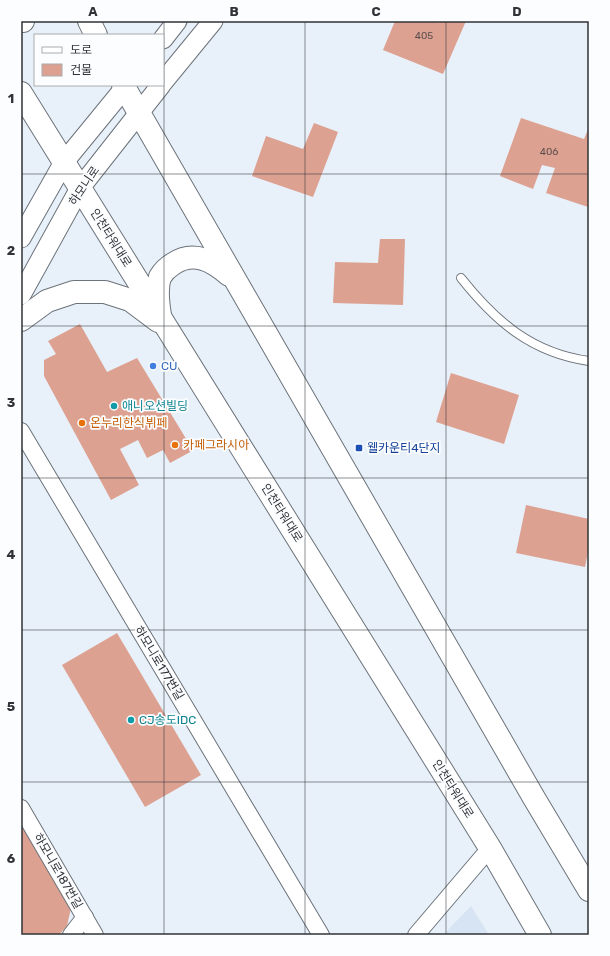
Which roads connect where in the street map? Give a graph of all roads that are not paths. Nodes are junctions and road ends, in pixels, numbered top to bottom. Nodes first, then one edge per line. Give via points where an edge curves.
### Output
1 (89, 21) edge
2 (177, 21) edge
3 (213, 21) edge
4 (96, 34) edge
5 (164, 38) edge
6 (164, 81) edge
7 (125, 86) edge
8 (160, 86) edge
9 (21, 93) edge
10 (138, 113) junction
11 (64, 162) junction
12 (80, 188) junction
13 (21, 238) edge
14 (461, 278) dead end
15 (235, 280) junction
16 (21, 295) edge
17 (21, 320) edge
18 (164, 322) junction
19 (589, 361) edge
20 (21, 431) edge
21 (21, 808) edge
22 (490, 848) junction
23 (589, 890) edge
24 (85, 917) junction
25 (71, 935) edge
26 (95, 935) edge
27 (321, 935) edge
28 (416, 935) edge
29 (540, 935) edge

1 - 4 main road
2 - 5 street
3 - 6 street
7 - 10 main road
7 - 11 street
8 - 10 street, 하모니로
9 - 11 main road, 인천타워대로
10 - 12 street, 하모니로
10 - 15 main road
11 - 12 main road, 인천타워대로
11 - 13 street
12 - 16 street, 하모니로
12 - 18 main road, 인천타워대로
14 - 19 lane via 493,314 525,340 562,356
15 - 18 main road via 206,260 192,257 177,261 165,270 161,277 158,296
15 - 23 main road
17 - 18 main road via 47,302 74,292 105,292 130,300
18 - 22 main road, 인천타워대로
20 - 27 street, 하모니로177번길
21 - 24 street, 하모니로187번길
22 - 28 street
22 - 29 main road, 인천타워대로
24 - 25 street
24 - 26 street, 하모니로187번길

